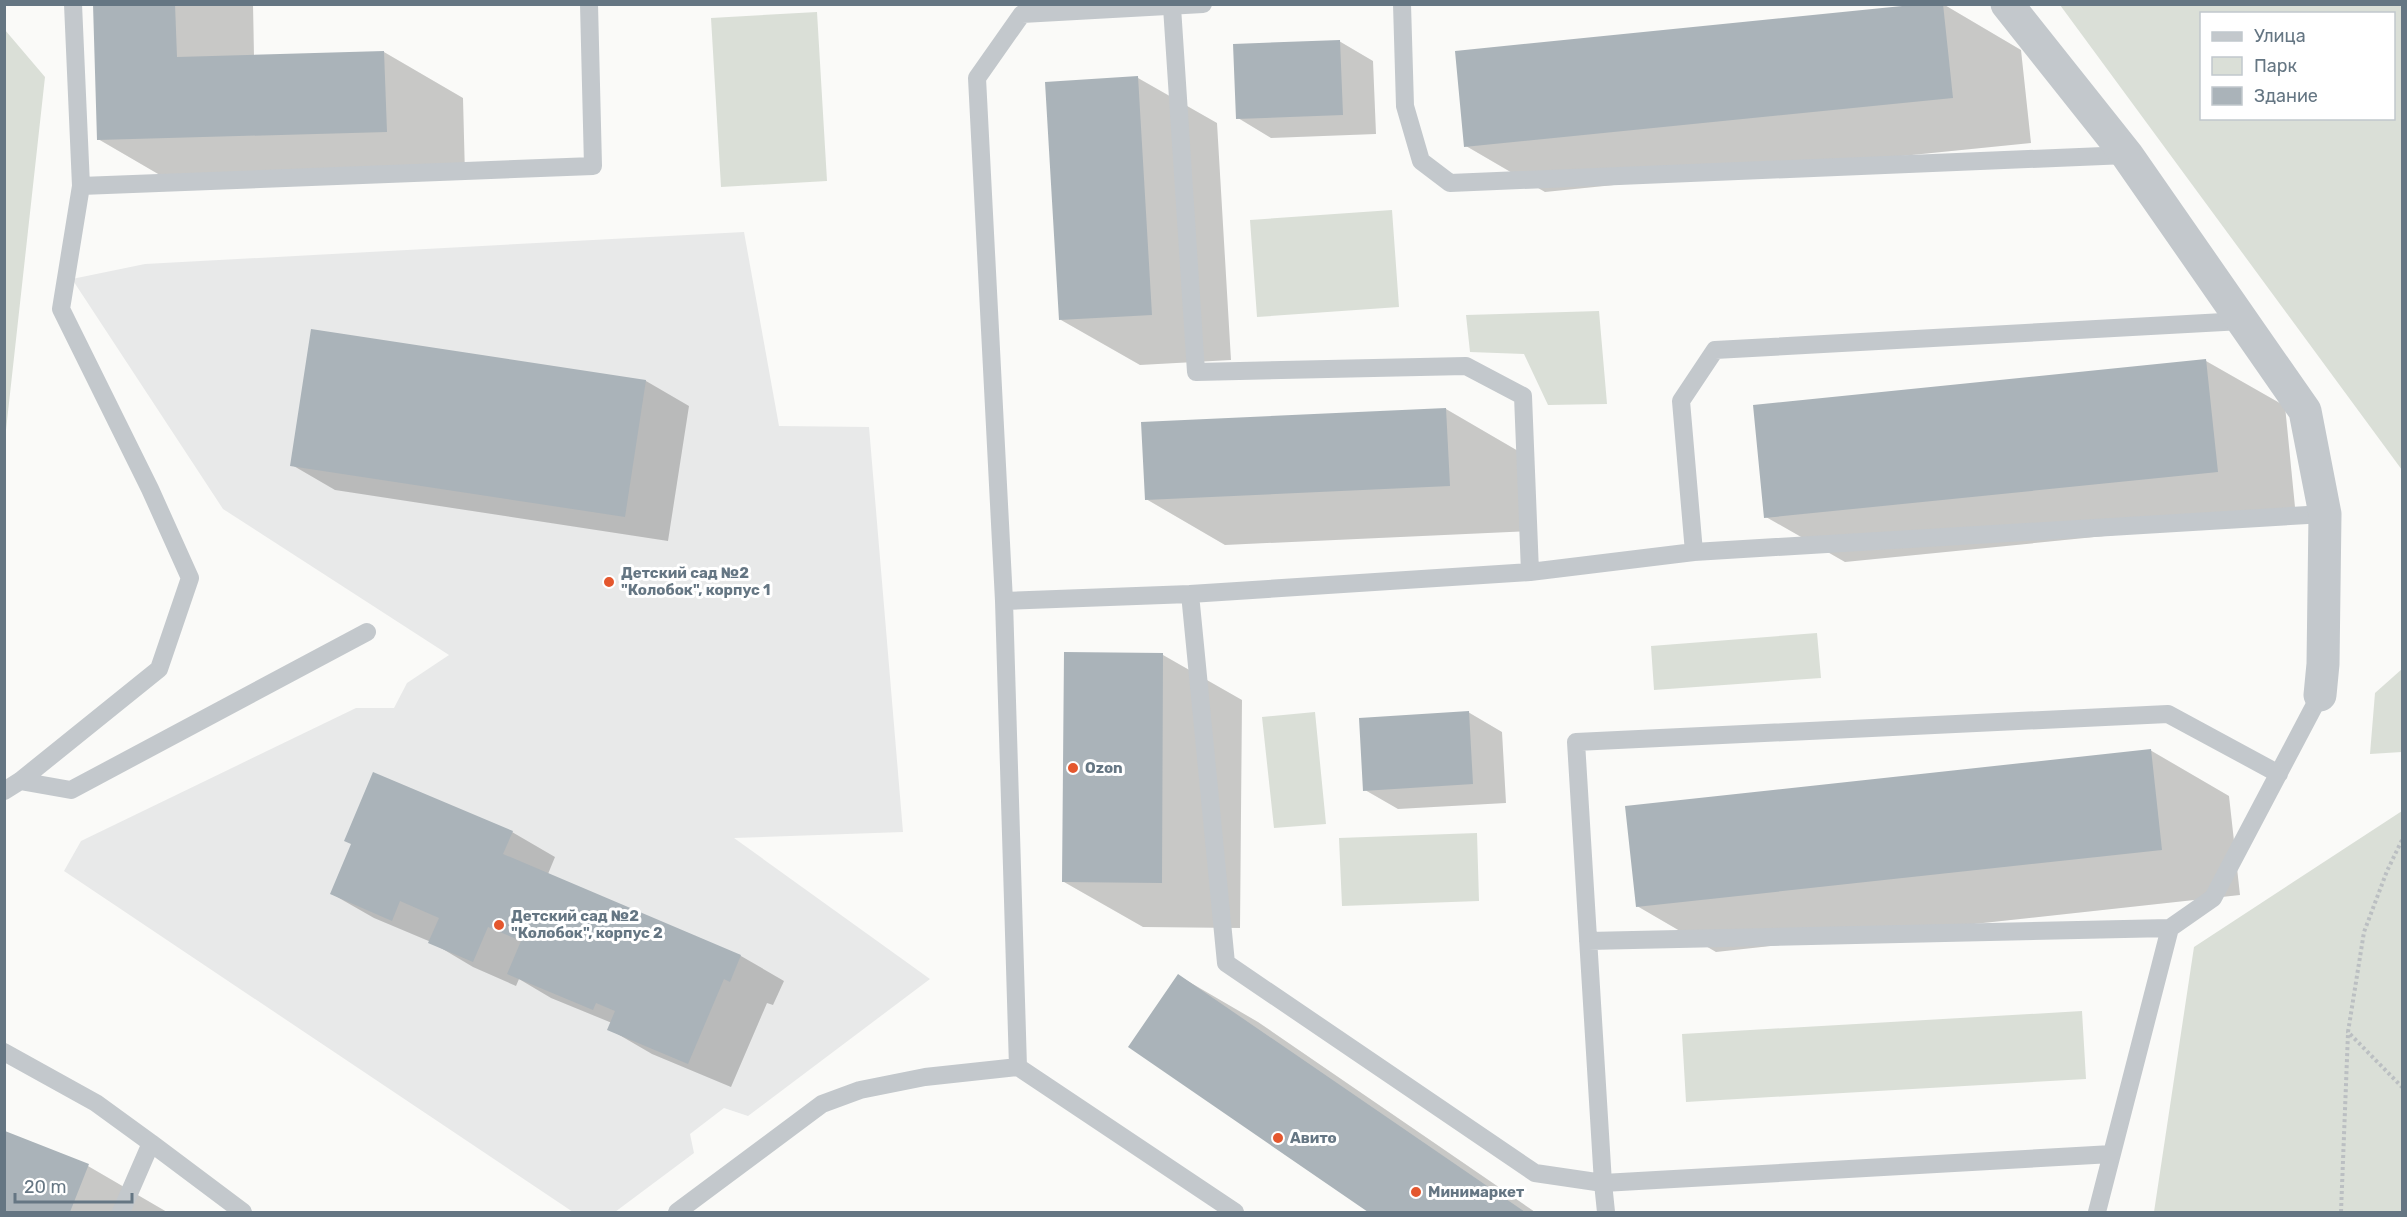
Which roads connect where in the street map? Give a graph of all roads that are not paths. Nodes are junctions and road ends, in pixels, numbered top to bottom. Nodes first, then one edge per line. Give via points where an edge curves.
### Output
1 (73, 4) edge
2 (589, 4) edge
3 (1203, 4) edge
4 (1402, 4) edge
5 (2007, 4) edge
6 (1172, 7) junction
7 (2127, 155) junction
8 (81, 186) junction
9 (2242, 321) junction
10 (2325, 514) junction
11 (1694, 552) junction
12 (1530, 572) junction
13 (1190, 594) junction
14 (1004, 601) junction
15 (367, 632) dead end
16 (2320, 695) joint
17 (2279, 774) junction
18 (12, 786) edge
19 (2170, 928) junction
20 (1588, 941) junction
21 (4, 1052) edge
22 (1018, 1068) junction
23 (151, 1143) junction
24 (2112, 1154) junction
25 (1603, 1182) junction
26 (121, 1212) edge
27 (243, 1212) edge
28 (677, 1212) edge
29 (1234, 1212) edge
30 (1606, 1212) edge
31 (2097, 1212) edge

1 - 8 lane
2 - 8 lane via 593,166
3 - 6 lane
4 - 7 lane via 1405,106 1421,161 1450,183
5 - 7 street
6 - 12 lane via 1196,372 1466,366 1523,396
6 - 14 lane via 1022,14 977,78
7 - 9 street
8 - 18 lane via 61,309 190,579 159,669
9 - 10 street via 2305,411
9 - 11 lane via 1715,350 1681,401
10 - 11 lane
10 - 16 street
11 - 12 lane
12 - 13 lane
13 - 14 lane
13 - 25 lane via 1227,963 1534,1173
14 - 22 lane
15 - 18 lane via 71,790
16 - 17 lane
17 - 19 lane via 2213,898
17 - 20 lane via 2168,714 1576,742
19 - 20 lane
19 - 24 lane
20 - 25 lane
21 - 23 lane via 96,1103
22 - 28 lane via 925,1077 860,1090 822,1104
22 - 29 lane
23 - 26 lane
23 - 27 lane
24 - 25 lane
24 - 31 lane
25 - 30 lane

